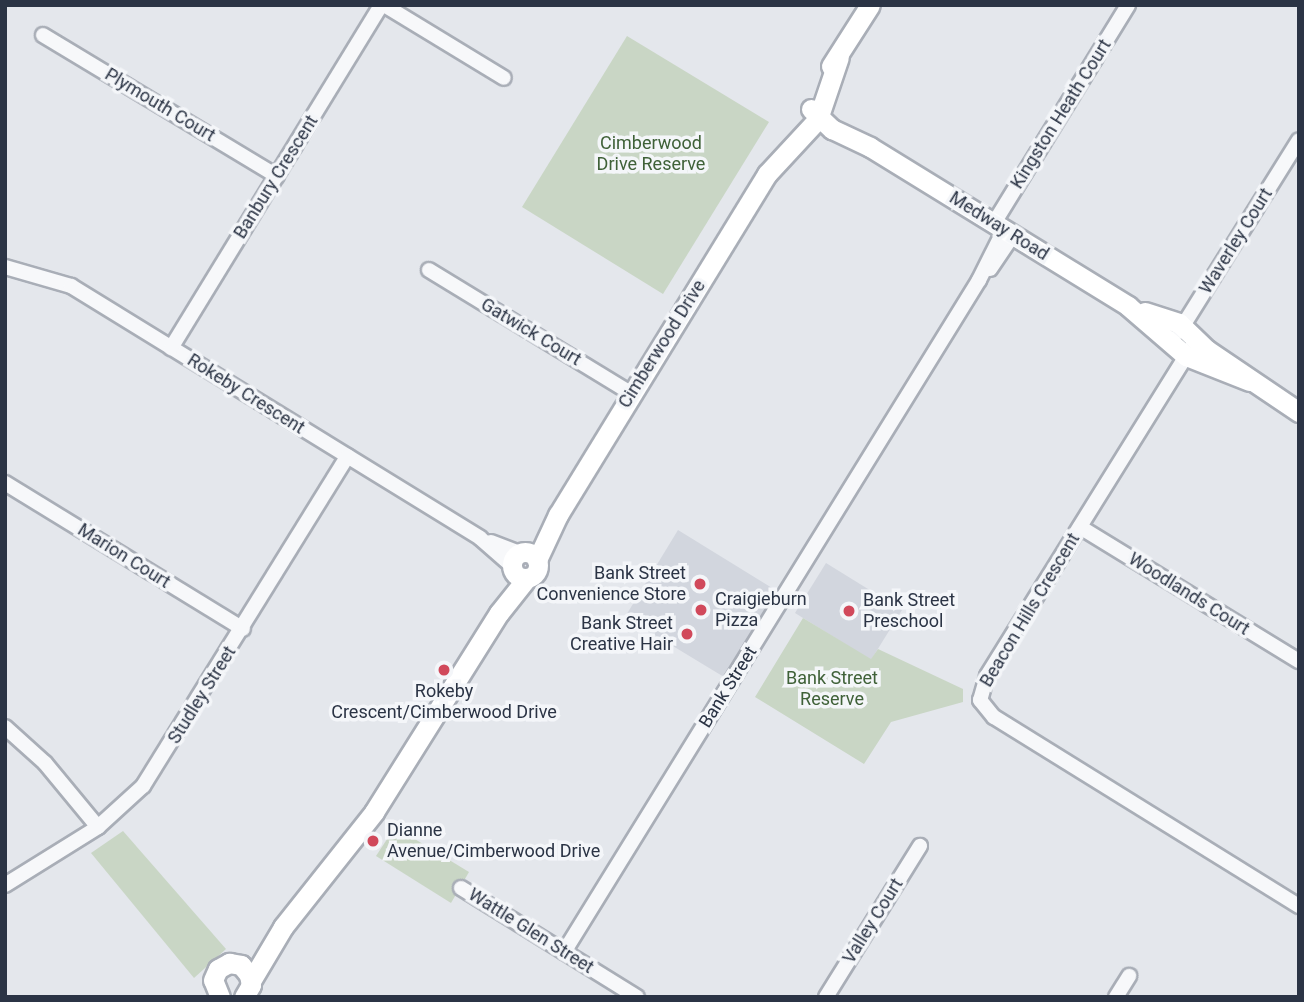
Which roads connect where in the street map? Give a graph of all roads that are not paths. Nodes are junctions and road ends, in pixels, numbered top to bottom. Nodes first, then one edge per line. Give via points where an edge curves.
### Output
1 (383, 5) edge
2 (870, 5) edge
3 (1129, 5) edge
4 (43, 35) dead end
5 (504, 78) dead end
6 (817, 113) junction
7 (1299, 140) edge
8 (277, 176) junction
9 (1004, 229) junction
10 (5, 267) edge
11 (429, 270) dead end
12 (1184, 341) junction
13 (171, 348) junction
14 (632, 394) junction
15 (1299, 412) edge
16 (348, 456) junction
17 (5, 483) edge
18 (1080, 527) junction
19 (522, 563) junction
20 (243, 629) junction
21 (1299, 661) edge
22 (5, 727) edge
23 (98, 827) junction
24 (920, 846) dead end
25 (5, 885) edge
26 (461, 888) dead end
27 (1299, 906) edge
28 (283, 927) junction
29 (564, 952) junction
30 (229, 963) junction
31 (1129, 976) dead end
32 (249, 991) edge
33 (212, 993) edge
34 (637, 997) edge
35 (826, 997) edge
36 (1116, 997) edge

1 - 5 street
1 - 8 street, Banbury Crescent
2 - 6 street, Cimberwood Drive via 821,79
3 - 9 street, Kingston Heath Court
4 - 8 street, Plymouth Court
6 - 9 street, Medway Road
6 - 14 street, Cimberwood Drive via 786,134 767,174
7 - 12 street, Waverley Court
8 - 13 street, Banbury Crescent
9 - 12 street, Medway Road
9 - 29 street, Bank Street via 979,280
10 - 13 street, Rokeby Crescent via 71,286
11 - 14 street, Gatwick Court
12 - 15 street, Medway Road
12 - 18 street, Beacon Hills Crescent
13 - 16 street, Rokeby Crescent
14 - 19 street, Cimberwood Drive via 558,515
16 - 19 street, Rokeby Crescent
16 - 20 street, Studley Street
17 - 20 street, Marion Court
18 - 21 street, Woodlands Court
18 - 27 street, Beacon Hills Crescent via 987,676 980,693 983,706
19 - 28 street, Cimberwood Drive via 499,613 374,812
20 - 23 street, Studley Street via 151,776
22 - 23 street via 45,763
23 - 25 street, Studley Street
24 - 35 street, Valley Court
26 - 29 street, Wattle Glen Street
28 - 30 street, Cimberwood Drive
28 - 32 street, Cimberwood Drive
29 - 34 street, Wattle Glen Street
30 - 32 street via 246,969
30 - 33 street via 214,974
31 - 36 street

